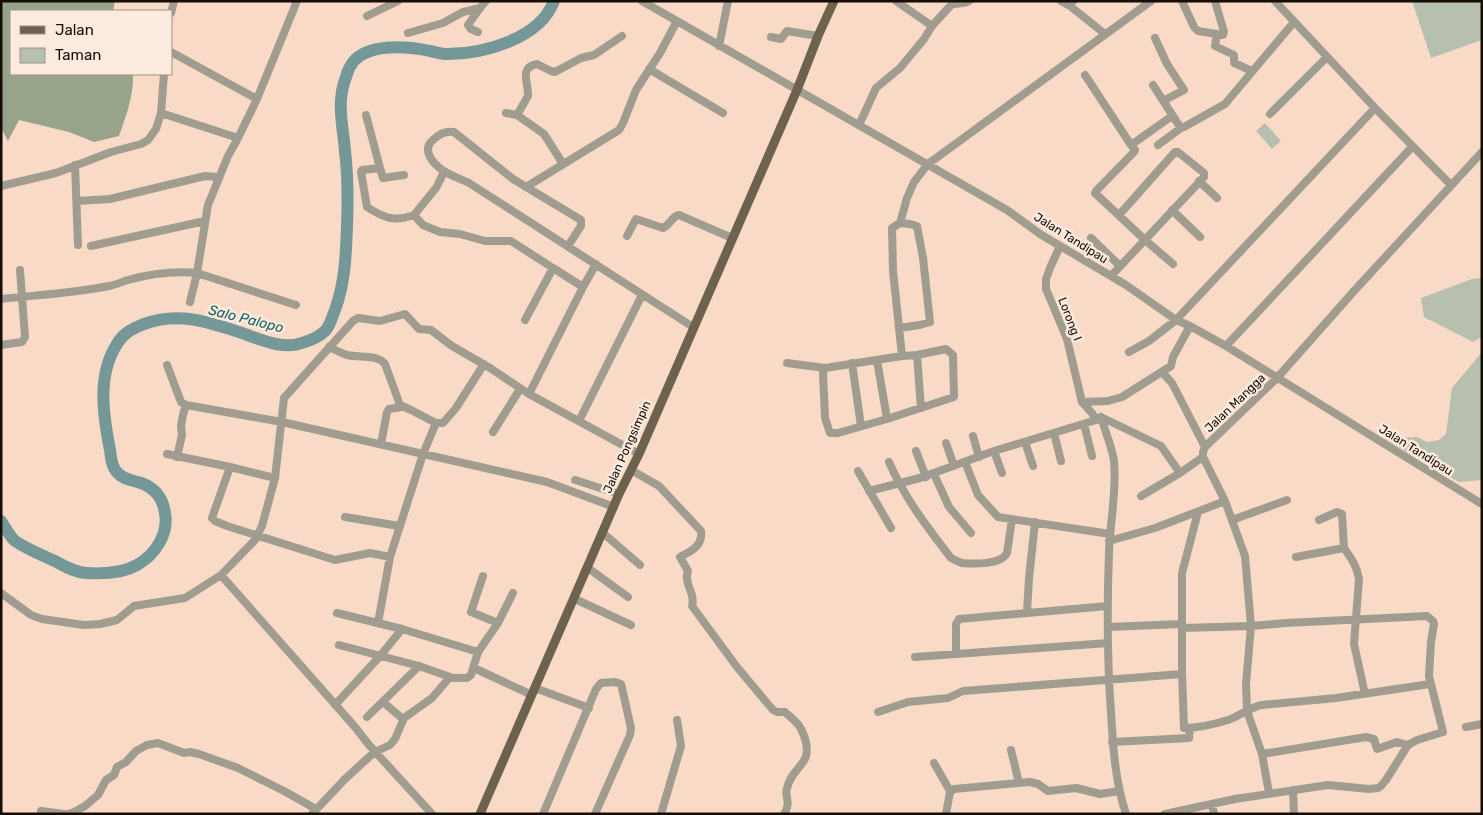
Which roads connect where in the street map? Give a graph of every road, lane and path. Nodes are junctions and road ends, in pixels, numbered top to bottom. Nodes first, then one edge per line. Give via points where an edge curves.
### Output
1 (297, 1) edge
2 (398, 1) edge
3 (486, 1) edge
4 (642, 1) edge
5 (728, 1) edge
6 (834, 1) edge
7 (896, 1) edge
8 (969, 1) edge
9 (1061, 1) edge
10 (1151, 1) edge
11 (1182, 1) edge
12 (1215, 1) edge
13 (1275, 1) edge
14 (1072, 4) edge
15 (480, 8) junction
16 (367, 16) dead end
17 (677, 21) junction
18 (1294, 22) junction
19 (932, 26) junction
20 (478, 32) dead end
21 (408, 33) dead end
22 (1105, 34) junction
23 (1217, 34) junction
24 (622, 36) dead end
25 (772, 36) dead end
26 (818, 36) junction
27 (1155, 38) dead end
28 (718, 46) junction
29 (172, 53) edge
30 (1327, 57) junction
31 (649, 69) junction
32 (1252, 72) junction
33 (164, 75) edge
34 (1085, 75) dead end
35 (1153, 84) dead end
36 (797, 90) junction
37 (257, 99) junction
38 (1163, 101) junction
39 (1375, 108) junction
40 (161, 113) junction
41 (506, 113) dead end
42 (723, 113) dead end
43 (1270, 114) dead end
44 (366, 115) dead end
45 (517, 115) junction
46 (1172, 116) junction
47 (859, 125) junction
48 (1180, 128) junction
49 (238, 138) junction
50 (1130, 145) junction
51 (1158, 145) dead end
52 (1412, 147) junction
53 (1482, 152) edge
54 (563, 164) junction
55 (928, 164) junction
56 (75, 165) junction
57 (380, 168) junction
58 (444, 172) junction
59 (404, 175) dead end
60 (218, 177) junction
61 (1199, 181) junction
62 (1452, 185) junction
63 (1, 186) edge
64 (526, 187) junction
65 (1217, 198) dead end
66 (77, 201) junction
67 (1172, 210) junction
68 (414, 214) junction
69 (1119, 215) junction
70 (205, 221) junction
71 (900, 223) junction
72 (627, 236) dead end
73 (1200, 237) dead end
74 (732, 238) junction
75 (1091, 238) dead end
76 (1144, 240) junction
77 (78, 245) dead end
78 (91, 246) dead end
79 (568, 246) junction
80 (1060, 246) junction
81 (596, 264) junction
82 (1172, 264) dead end
83 (1120, 266) junction
84 (553, 268) junction
85 (20, 270) dead end
86 (197, 273) junction
87 (1111, 276) junction
88 (583, 287) junction
89 (642, 295) junction
90 (22, 297) junction
91 (1, 299) edge
92 (190, 302) dead end
93 (296, 305) dead end
94 (525, 320) dead end
95 (1176, 320) junction
96 (1190, 326) junction
97 (693, 327) junction
98 (899, 328) junction
99 (1, 345) edge
100 (1226, 346) junction
101 (329, 347) junction
102 (1129, 352) dead end
103 (917, 355) junction
104 (902, 356) junction
105 (877, 360) junction
106 (787, 363) dead end
107 (484, 364) junction
108 (852, 364) junction
109 (167, 365) dead end
110 (825, 368) junction
111 (1162, 372) junction
112 (1277, 378) junction
113 (520, 389) junction
114 (529, 394) junction
115 (1082, 402) junction
116 (186, 406) junction
117 (402, 407) junction
118 (921, 408) junction
119 (887, 419) junction
120 (1098, 419) junction
121 (579, 420) junction
122 (282, 422) junction
123 (436, 423) junction
124 (1084, 424) junction
125 (861, 426) junction
126 (493, 432) dead end
127 (1054, 433) junction
128 (973, 436) dead end
129 (1025, 442) junction
130 (946, 443) dead end
131 (381, 444) junction
132 (1205, 447) junction
133 (916, 451) dead end
134 (994, 451) junction
135 (167, 454) dead end
136 (423, 454) junction
137 (639, 454) junction
138 (178, 456) junction
139 (980, 456) junction
140 (1092, 456) dead end
141 (1203, 457) junction
142 (1061, 461) dead end
143 (889, 462) dead end
144 (965, 462) junction
145 (954, 466) junction
146 (1032, 466) dead end
147 (230, 467) junction
148 (631, 470) junction
149 (858, 471) dead end
150 (1002, 473) dead end
151 (1180, 473) junction
152 (934, 474) junction
153 (926, 477) junction
154 (275, 478) junction
155 (575, 480) dead end
156 (898, 483) junction
157 (869, 491) junction
158 (619, 494) junction
159 (1141, 496) dead end
160 (1225, 500) junction
161 (1287, 500) dead end
162 (1482, 504) edge
163 (614, 507) junction
164 (1198, 512) junction
165 (345, 517) dead end
166 (1012, 519) junction
167 (1232, 520) junction
168 (1319, 520) dead end
169 (1035, 522) junction
170 (399, 526) junction
171 (890, 528) dead end
172 (603, 533) junction
173 (971, 533) dead end
174 (258, 536) junction
175 (1109, 537) junction
176 (1344, 548) junction
177 (390, 557) junction
178 (1296, 557) dead end
179 (640, 565) dead end
180 (588, 568) junction
181 (221, 575) junction
182 (483, 576) dead end
183 (513, 592) dead end
184 (1, 593) edge
185 (628, 597) dead end
186 (575, 599) junction
187 (1108, 606) junction
188 (1027, 612) junction
189 (336, 613) dead end
190 (1356, 620) junction
191 (498, 623) junction
192 (378, 624) junction
193 (631, 625) dead end
194 (1182, 626) junction
195 (1251, 626) junction
196 (1108, 627) junction
197 (402, 629) junction
198 (1108, 642) junction
199 (339, 645) dead end
200 (478, 652) junction
201 (956, 654) junction
202 (381, 655) junction
203 (914, 657) dead end
204 (419, 666) junction
205 (474, 668) junction
206 (1182, 674) junction
207 (450, 677) junction
208 (1109, 680) junction
209 (1430, 684) junction
210 (534, 691) junction
211 (1365, 694) junction
212 (383, 702) junction
213 (335, 705) junction
214 (589, 708) junction
215 (1247, 711) junction
216 (878, 712) dead end
217 (367, 717) dead end
218 (403, 719) junction
219 (677, 720) dead end
220 (1482, 724) edge
221 (1466, 727) dead end
222 (1190, 728) junction
223 (1112, 742) junction
224 (1408, 745) junction
225 (1011, 750) dead end
226 (376, 752) junction
227 (1262, 754) junction
228 (934, 763) dead end
229 (1019, 783) junction
230 (1293, 790) junction
231 (950, 791) junction
232 (1119, 791) junction
233 (1270, 793) junction
234 (1212, 804) junction
235 (314, 811) edge
236 (42, 812) dead end
237 (64, 814) edge
238 (432, 814) edge
239 (480, 814) edge
240 (543, 814) edge
241 (595, 814) edge
242 (661, 814) edge
243 (784, 814) edge
244 (946, 814) edge
245 (1126, 814) edge
246 (1165, 814) edge
247 (1214, 814) edge
248 (1294, 814) edge

1 - 37 street
2 - 16 street
3 - 15 street
4 - 17 street, Jalan Tandipau
5 - 28 street
6 - 26 main road, Jalan Pongsimpin
7 - 19 street
8 - 19 street via 950,5
9 - 14 street
10 - 22 street
11 - 23 street via 1196,30
12 - 23 street via 1224,33
13 - 18 street
14 - 22 street
15 - 20 street via 468,25
15 - 21 street
17 - 28 street, Jalan Tandipau
17 - 31 street
18 - 30 street
18 - 32 street
19 - 47 street via 900,68 876,88
22 - 55 street
23 - 32 street via 1216,46 1234,55 1234,63
24 - 45 street via 594,55 560,70 551,71 540,64 528,68 526,83 529,94
25 - 26 street via 781,39 787,30
26 - 36 main road, Jalan Pongsimpin
27 - 38 street via 1184,90
28 - 36 street, Jalan Tandipau
29 - 37 street
30 - 39 street
30 - 43 street
31 - 42 street
31 - 54 street via 619,130
32 - 48 street via 1223,105
33 - 40 street
34 - 50 street
35 - 38 street
36 - 47 street, Jalan Tandipau
36 - 74 main road, Jalan Pongsimpin
37 - 49 street
38 - 46 street
39 - 52 street
39 - 95 street
40 - 49 street
40 - 56 street via 148,140
41 - 45 street
44 - 57 street
45 - 54 street via 544,134
46 - 48 street
46 - 50 street
47 - 55 street, Jalan Tandipau
48 - 51 street
49 - 60 street
50 - 69 street via 1134,152 1095,192
52 - 62 street
52 - 100 street
53 - 62 street, Jalan Mangga
54 - 64 street
55 - 71 street via 914,182
55 - 80 street, Jalan Tandipau via 1007,210
56 - 63 street via 56,173
56 - 66 street
57 - 59 street via 383,178
57 - 68 street via 361,172 367,207 387,218 406,218
58 - 64 street via 429,155 428,147 439,135 453,132
58 - 68 street via 434,191
58 - 79 street via 469,183
60 - 66 street via 205,176 110,199
60 - 70 street
61 - 65 street
61 - 67 street
61 - 69 street via 1204,177 1203,173 1175,152
62 - 112 street, Jalan Mangga
64 - 79 street via 581,220 581,226
66 - 77 street
67 - 73 street
67 - 76 street
68 - 84 street via 423,225 440,232 485,241 511,241
69 - 76 street
70 - 78 street
70 - 86 street
71 - 98 street via 892,228
71 - 98 street via 917,226 930,322
72 - 74 street via 636,218 663,228 679,214
74 - 97 main road, Jalan Pongsimpin
75 - 83 street
76 - 82 street
76 - 83 street
79 - 81 street
80 - 87 street, Jalan Tandipau
80 - 115 street, Lorong I via 1046,280 1046,288 1067,339
81 - 88 street
81 - 89 street
83 - 87 street
84 - 88 street
84 - 94 street
85 - 90 street
86 - 90 street via 159,274 108,287
86 - 92 street
86 - 93 street
87 - 95 street, Jalan Tandipau
88 - 114 street
89 - 97 street
89 - 121 street
90 - 91 street
90 - 99 street via 25,340
95 - 96 street, Jalan Tandipau
95 - 102 street
96 - 100 street, Jalan Tandipau
96 - 111 street via 1173,357 1172,366
97 - 137 main road, Jalan Pongsimpin
98 - 104 street
100 - 112 street, Jalan Tandipau
101 - 107 street via 356,319 377,321 405,314 419,329 431,330
101 - 117 street via 348,355 384,362
101 - 122 street via 286,394 282,404
103 - 104 street
103 - 118 street
103 - 118 street via 946,349 953,355 954,397
104 - 105 street
105 - 108 street
105 - 119 street
106 - 110 street
107 - 113 street
107 - 123 street via 453,412 443,423
108 - 110 street
108 - 125 street
109 - 116 street via 181,402
110 - 125 street via 825,418 830,433
111 - 115 street via 1115,400
111 - 132 street via 1172,383
112 - 132 street, Jalan Mangga
112 - 162 street, Jalan Tandipau
113 - 114 street
113 - 126 street
114 - 121 street
115 - 120 street
116 - 122 street
116 - 138 street
117 - 123 street
117 - 131 street via 387,412
118 - 119 street
119 - 125 street
120 - 124 street
120 - 151 street via 1161,446
120 - 175 street via 1114,464
121 - 137 street
122 - 131 street
122 - 154 street
123 - 136 street
124 - 127 street
124 - 140 street
127 - 129 street
127 - 142 street
128 - 139 street
129 - 134 street
129 - 146 street
130 - 145 street
131 - 136 street
132 - 141 street, Jalan Mangga
133 - 153 street
134 - 139 street
134 - 150 street
135 - 138 street
136 - 163 street via 553,484
136 - 170 street
137 - 148 main road, Jalan Pongsimpin
138 - 147 street
139 - 144 street
141 - 151 street
141 - 160 street
143 - 156 street
144 - 145 street
144 - 166 street via 978,495 997,516
145 - 152 street
147 - 154 street
147 - 174 street via 212,518
148 - 158 main road, Jalan Pongsimpin
148 - 243 street via 659,486 701,531 700,543 680,558 688,571 686,577 694,600 692,606 773,710 785,712 801,728 806,754 792,774
149 - 157 street
151 - 159 street
152 - 153 street
152 - 173 street via 949,507
153 - 156 street
154 - 174 street
155 - 158 street
156 - 157 street
156 - 166 street via 951,558 960,562 994,562 1004,557
157 - 171 street
158 - 163 main road, Jalan Pongsimpin
160 - 164 street
160 - 167 street
161 - 167 street
163 - 172 main road, Jalan Pongsimpin
164 - 175 street via 1150,530
164 - 194 street via 1181,576
165 - 170 street
166 - 169 street
167 - 195 street via 1245,556
168 - 176 street via 1337,512 1342,514
169 - 175 street
169 - 188 street
170 - 177 street
172 - 179 street
172 - 180 main road, Jalan Pongsimpin
174 - 177 street via 335,560 371,553
174 - 181 street
175 - 187 street
176 - 178 street
176 - 190 street via 1358,570
177 - 192 street
180 - 185 street
180 - 186 main road, Jalan Pongsimpin
181 - 184 street via 189,596 134,606 117,620 100,624 42,619 31,615
181 - 213 street
182 - 191 street via 471,612
183 - 191 street
186 - 193 street
186 - 210 main road, Jalan Pongsimpin
187 - 188 street
187 - 196 street
188 - 201 street via 959,619 956,624
189 - 192 street
190 - 195 street
190 - 209 street via 1426,616 1433,621
190 - 211 street via 1355,646
191 - 200 street
192 - 197 street
194 - 195 street
194 - 196 street
194 - 206 street
195 - 215 street
196 - 198 street
197 - 200 street
197 - 202 street
198 - 201 street
198 - 208 street
199 - 202 street
200 - 205 street
201 - 203 street
202 - 204 street
202 - 213 street
204 - 207 street
204 - 212 street
205 - 207 street via 467,678
205 - 210 street
206 - 208 street
206 - 222 street via 1184,728
207 - 218 street via 432,698
208 - 216 street via 963,691 948,698 908,702
208 - 223 street
209 - 211 street
209 - 224 street via 1443,732
210 - 214 street
210 - 239 main road, Jalan Pongsimpin
211 - 215 street via 1262,705
212 - 217 street
212 - 218 street
213 - 226 street
214 - 240 street
214 - 241 street via 599,684 618,683 631,725 630,735
215 - 222 street via 1228,720
215 - 227 street
218 - 226 street via 390,745
219 - 242 street via 681,746
220 - 221 street
222 - 223 street via 1189,738
223 - 232 street
224 - 227 street via 1397,742 1377,748 1374,739 1366,737
224 - 230 street via 1380,787 1328,786
225 - 229 street
226 - 235 street
226 - 238 street
227 - 233 street
228 - 231 street
229 - 231 street
229 - 232 street via 1035,783 1048,791 1076,788 1100,794
230 - 233 street
230 - 248 street
231 - 244 street
232 - 245 street
233 - 234 street
234 - 246 street
234 - 247 street
235 - 237 street via 284,790 238,768 158,743 136,751 117,767 98,795 74,812
236 - 237 street

